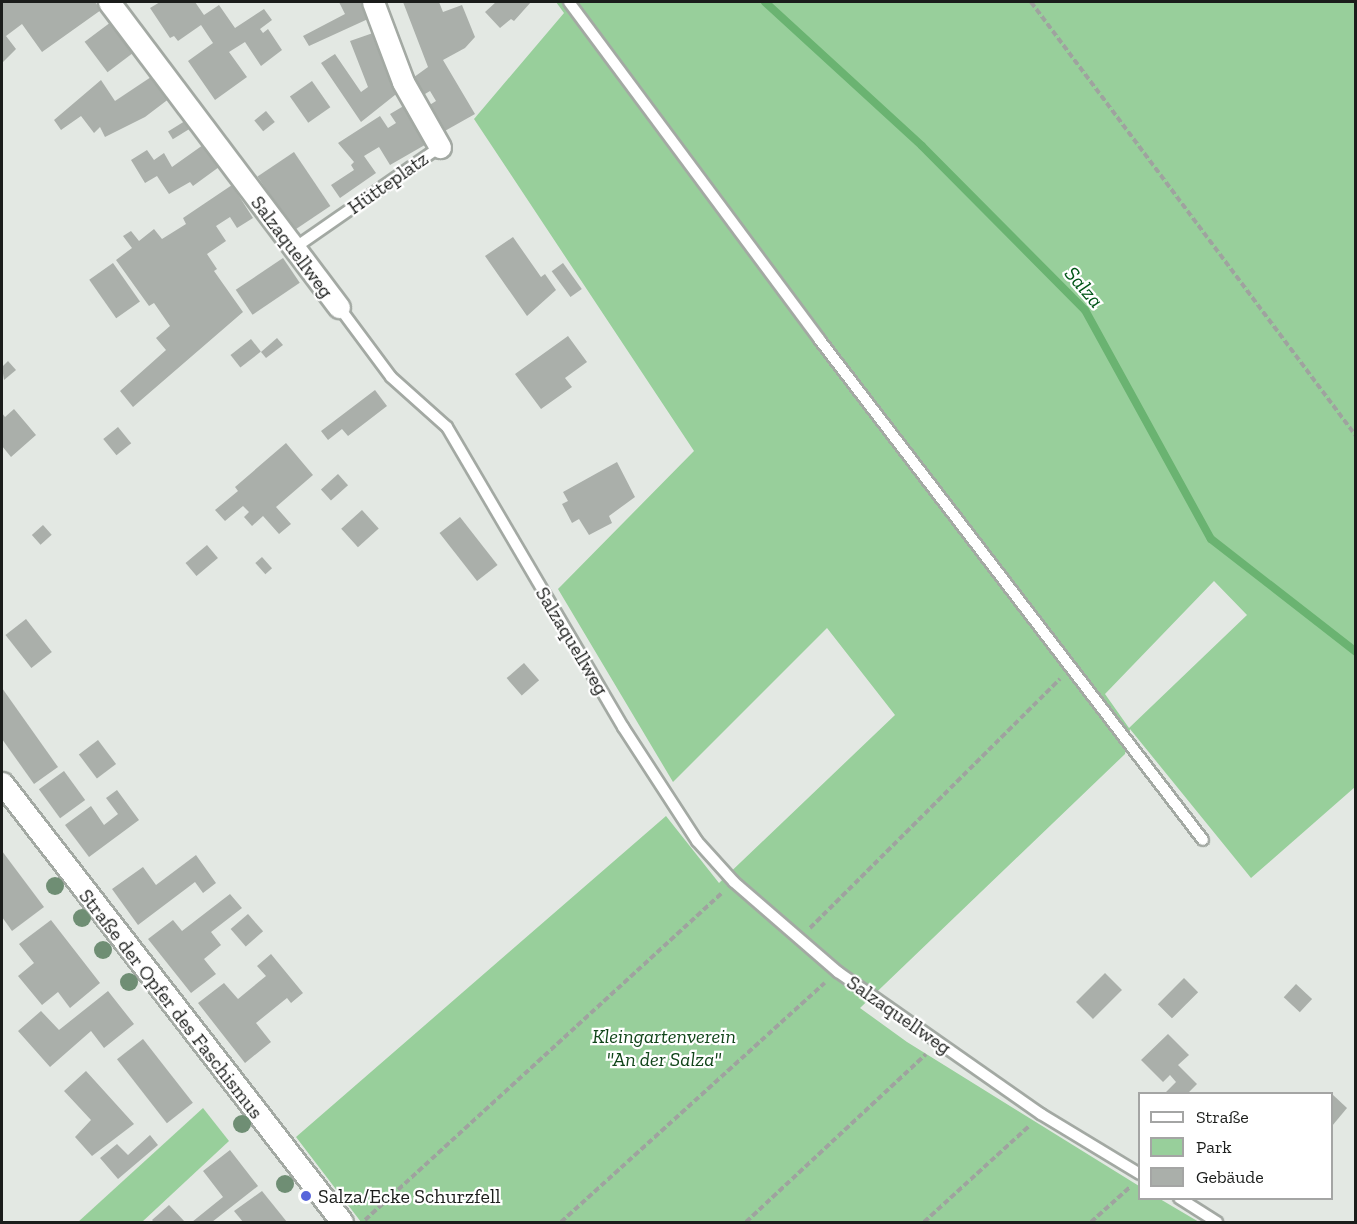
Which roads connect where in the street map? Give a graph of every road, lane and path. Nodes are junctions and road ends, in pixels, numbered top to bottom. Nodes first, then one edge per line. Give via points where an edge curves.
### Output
1 (109, 2) edge
2 (373, 2) edge
3 (569, 2) edge
4 (1031, 2) edge
5 (440, 147) joint
6 (293, 249) junction
7 (339, 308) joint
8 (1356, 436) edge
9 (1071, 668) junction
10 (2, 783) edge
11 (1203, 840) dead end
12 (734, 882) junction
13 (799, 939) junction
14 (838, 972) junction
15 (938, 1043) junction
16 (1041, 1114) junction
17 (1138, 1173) edge
18 (1131, 1185) dead end
19 (1182, 1200) edge
20 (342, 1222) edge
21 (362, 1222) edge
22 (561, 1222) edge
23 (746, 1222) edge
24 (924, 1222) edge
25 (1091, 1222) edge
26 (1217, 1222) edge

1 - 6 street, Salzaquellweg
2 - 5 street, Hütteplatz via 403,82
3 - 9 lane via 819,339
4 - 8 path
5 - 6 lane, Hütteplatz
6 - 7 street, Salzaquellweg
7 - 12 lane, Salzaquellweg via 391,377 447,427 623,727 697,841
9 - 11 lane
9 - 13 path
10 - 20 street, Straße der Opfer des Faschismus
12 - 13 lane, Salzaquellweg
12 - 21 path
13 - 14 lane, Salzaquellweg
14 - 15 lane, Salzaquellweg
14 - 22 path
15 - 16 lane, Salzaquellweg
15 - 23 path
16 - 17 lane, Salzaquellweg
16 - 24 path
18 - 25 path
19 - 26 lane

